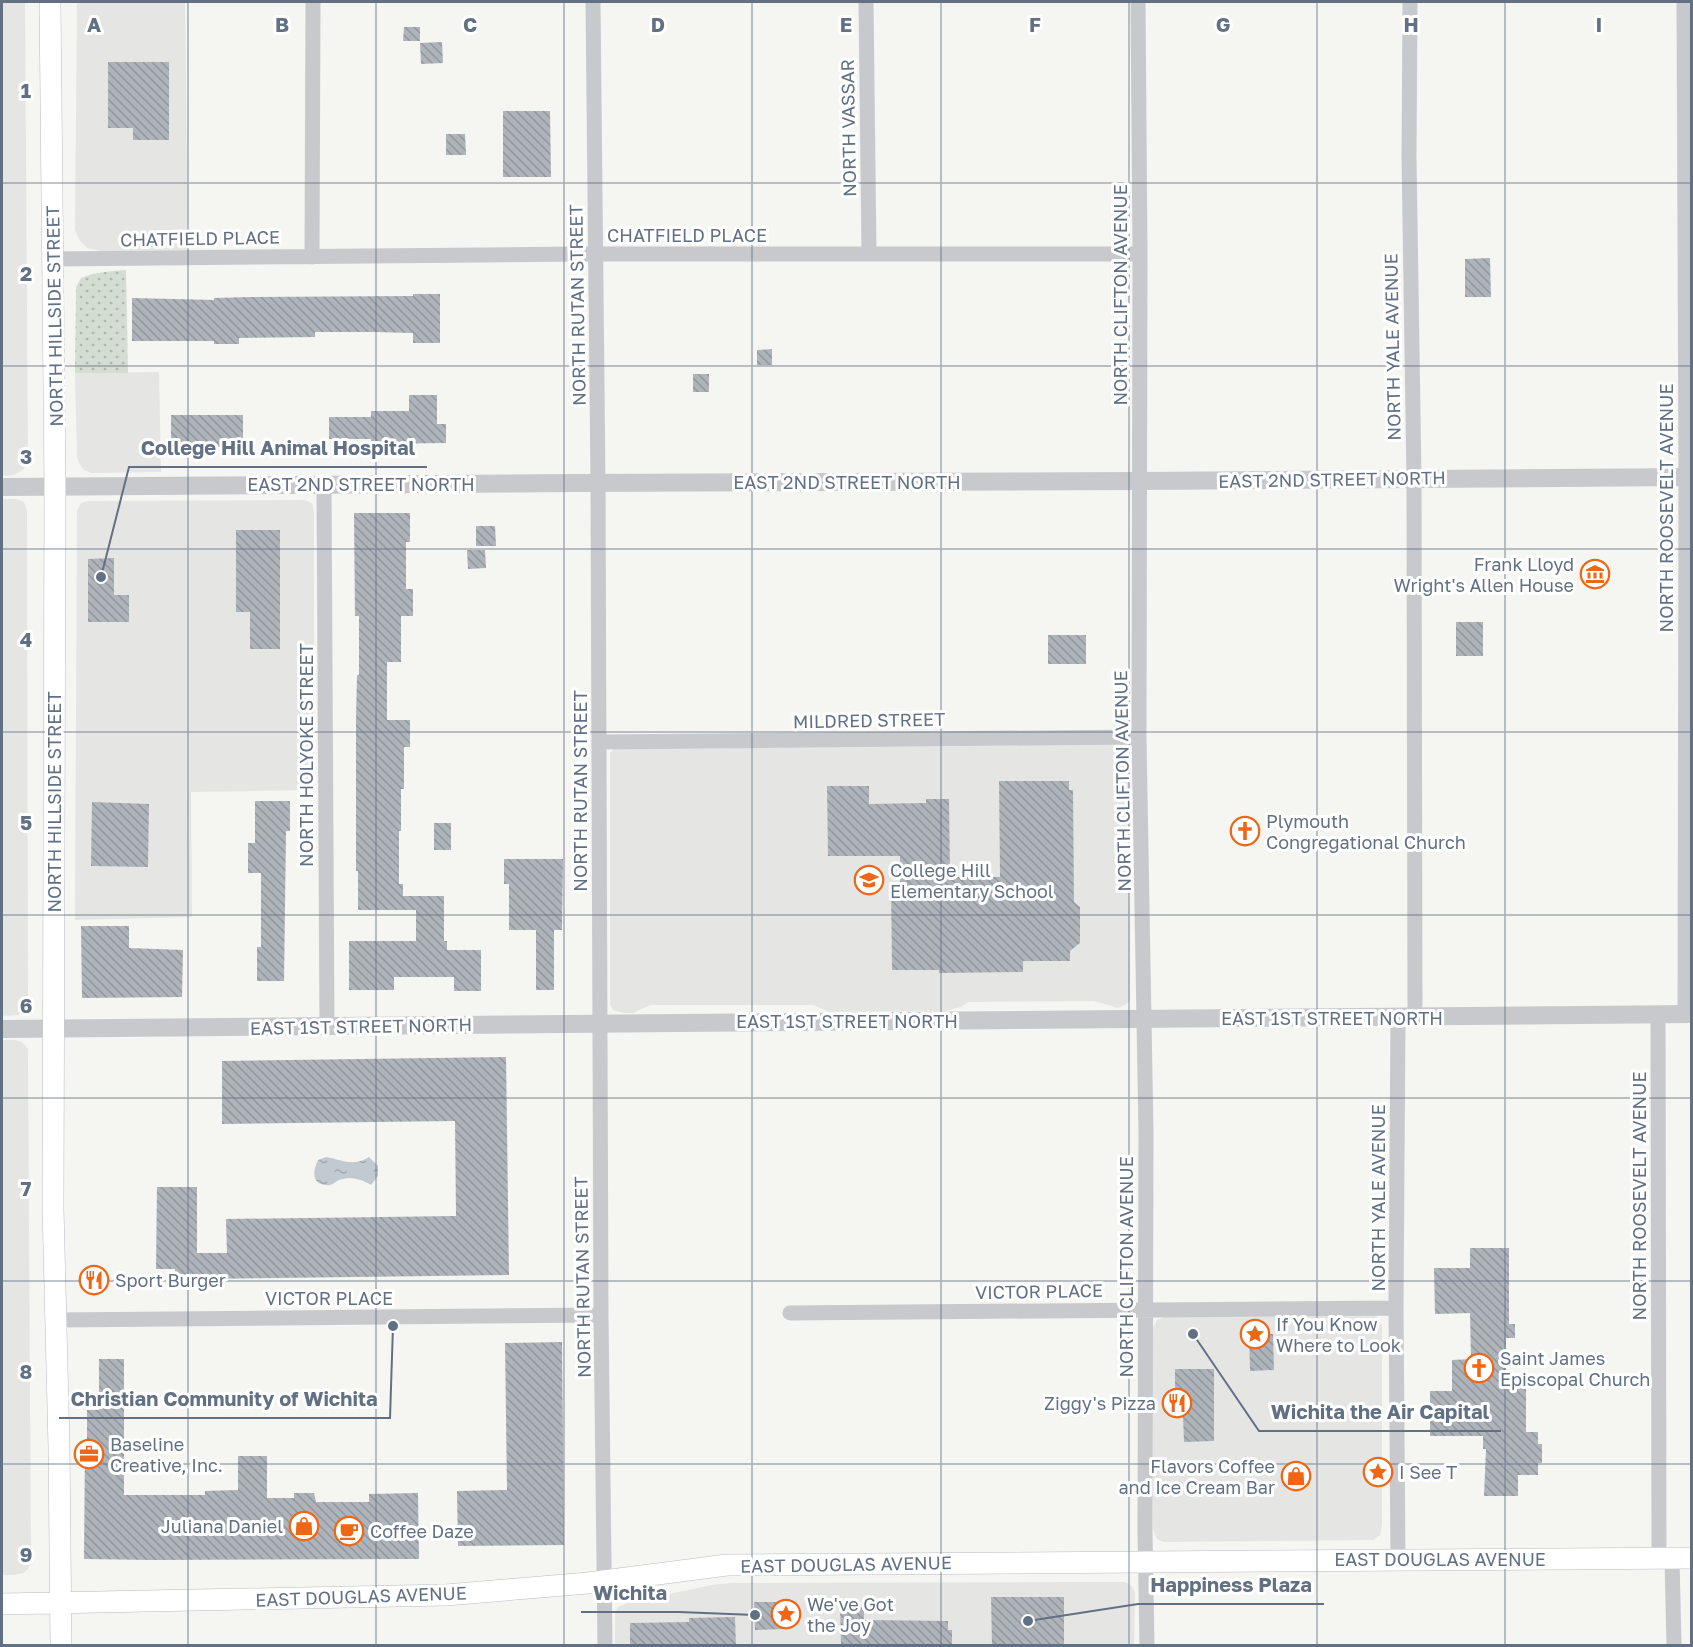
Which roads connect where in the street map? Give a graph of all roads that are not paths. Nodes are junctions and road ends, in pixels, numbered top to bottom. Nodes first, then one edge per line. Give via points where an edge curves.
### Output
1 (50, 2) edge
2 (313, 2) edge
3 (593, 2) edge
4 (866, 2) edge
5 (1138, 2) edge
6 (1410, 2) edge
7 (1684, 2) edge
8 (596, 254) junction
9 (869, 254) junction
10 (1140, 255) junction
11 (312, 256) junction
12 (53, 259) junction
13 (1689, 477) edge
14 (1414, 478) junction
15 (1140, 482) junction
16 (598, 483) junction
17 (324, 484) junction
18 (55, 486) junction
19 (2, 487) edge
20 (1140, 737) junction
21 (599, 742) junction
22 (1658, 1015) junction
23 (1688, 1015) edge
24 (1407, 1017) junction
25 (1144, 1019) junction
26 (600, 1023) junction
27 (327, 1026) junction
28 (53, 1028) junction
29 (2, 1029) edge
30 (1396, 1308) junction
31 (1146, 1309) junction
32 (790, 1313) dead end
33 (601, 1315) junction
34 (56, 1320) junction
35 (1674, 1558) edge
36 (1398, 1559) junction
37 (1146, 1561) junction
38 (604, 1580) junction
39 (60, 1603) junction
40 (2, 1604) edge
41 (61, 1646) edge
42 (605, 1646) edge
43 (1147, 1646) edge
44 (1674, 1646) edge

1 - 12 main road, NORTH HILLSIDE STREET
2 - 11 street
3 - 8 street, NORTH RUTAN STREET
4 - 9 street, NORTH VASSAR
5 - 10 street, NORTH CLIFTON AVENUE
6 - 14 street, NORTH YALE AVENUE
7 - 13 street, NORTH ROOSEVELT AVENUE
8 - 9 street, CHATFIELD PLACE
8 - 11 street, CHATFIELD PLACE
8 - 16 street, NORTH RUTAN STREET
9 - 10 street, CHATFIELD PLACE
10 - 15 street, NORTH CLIFTON AVENUE
11 - 12 street, CHATFIELD PLACE
12 - 18 main road, NORTH HILLSIDE STREET
13 - 14 street, EAST 2ND STREET NORTH
13 - 23 street, NORTH ROOSEVELT AVENUE
14 - 15 street, EAST 2ND STREET NORTH
14 - 24 street, NORTH YALE AVENUE
15 - 16 street, EAST 2ND STREET NORTH
15 - 20 street, NORTH CLIFTON AVENUE
16 - 17 street, EAST 2ND STREET NORTH
16 - 21 street, NORTH RUTAN STREET
17 - 18 street, EAST 2ND STREET NORTH
17 - 27 street, NORTH HOLYOKE STREET
18 - 19 street, EAST 2ND STREET NORTH
18 - 28 main road, NORTH HILLSIDE STREET
20 - 21 street, MILDRED STREET
20 - 25 street, NORTH CLIFTON AVENUE
21 - 26 street, NORTH RUTAN STREET
22 - 23 street, EAST 1ST STREET NORTH
22 - 24 street, EAST 1ST STREET NORTH
22 - 35 street, NORTH ROOSEVELT AVENUE
24 - 25 street, EAST 1ST STREET NORTH
24 - 30 street, NORTH YALE AVENUE
25 - 26 street, EAST 1ST STREET NORTH
25 - 31 street, NORTH CLIFTON AVENUE
26 - 27 street, EAST 1ST STREET NORTH
26 - 33 street, NORTH RUTAN STREET
27 - 28 street, EAST 1ST STREET NORTH
28 - 29 street, EAST 1ST STREET NORTH
28 - 34 main road, NORTH HILLSIDE STREET
30 - 31 street, VICTOR PLACE
30 - 36 street, NORTH YALE AVENUE
31 - 32 street, VICTOR PLACE
31 - 37 street, NORTH CLIFTON AVENUE
33 - 34 street, VICTOR PLACE
33 - 38 street, NORTH RUTAN STREET
34 - 39 main road, NORTH HILLSIDE STREET
35 - 36 main road, EAST DOUGLAS AVENUE
35 - 44 street, NORTH ROOSEVELT AVENUE
36 - 37 main road, EAST DOUGLAS AVENUE
37 - 38 main road, EAST DOUGLAS AVENUE via 727,1565
37 - 43 street, NORTH CLIFTON AVENUE
38 - 39 main road, EAST DOUGLAS AVENUE via 446,1595
38 - 42 street, NORTH RUTAN STREET
39 - 40 main road, EAST DOUGLAS AVENUE
39 - 41 main road, NORTH HILLSIDE STREET

